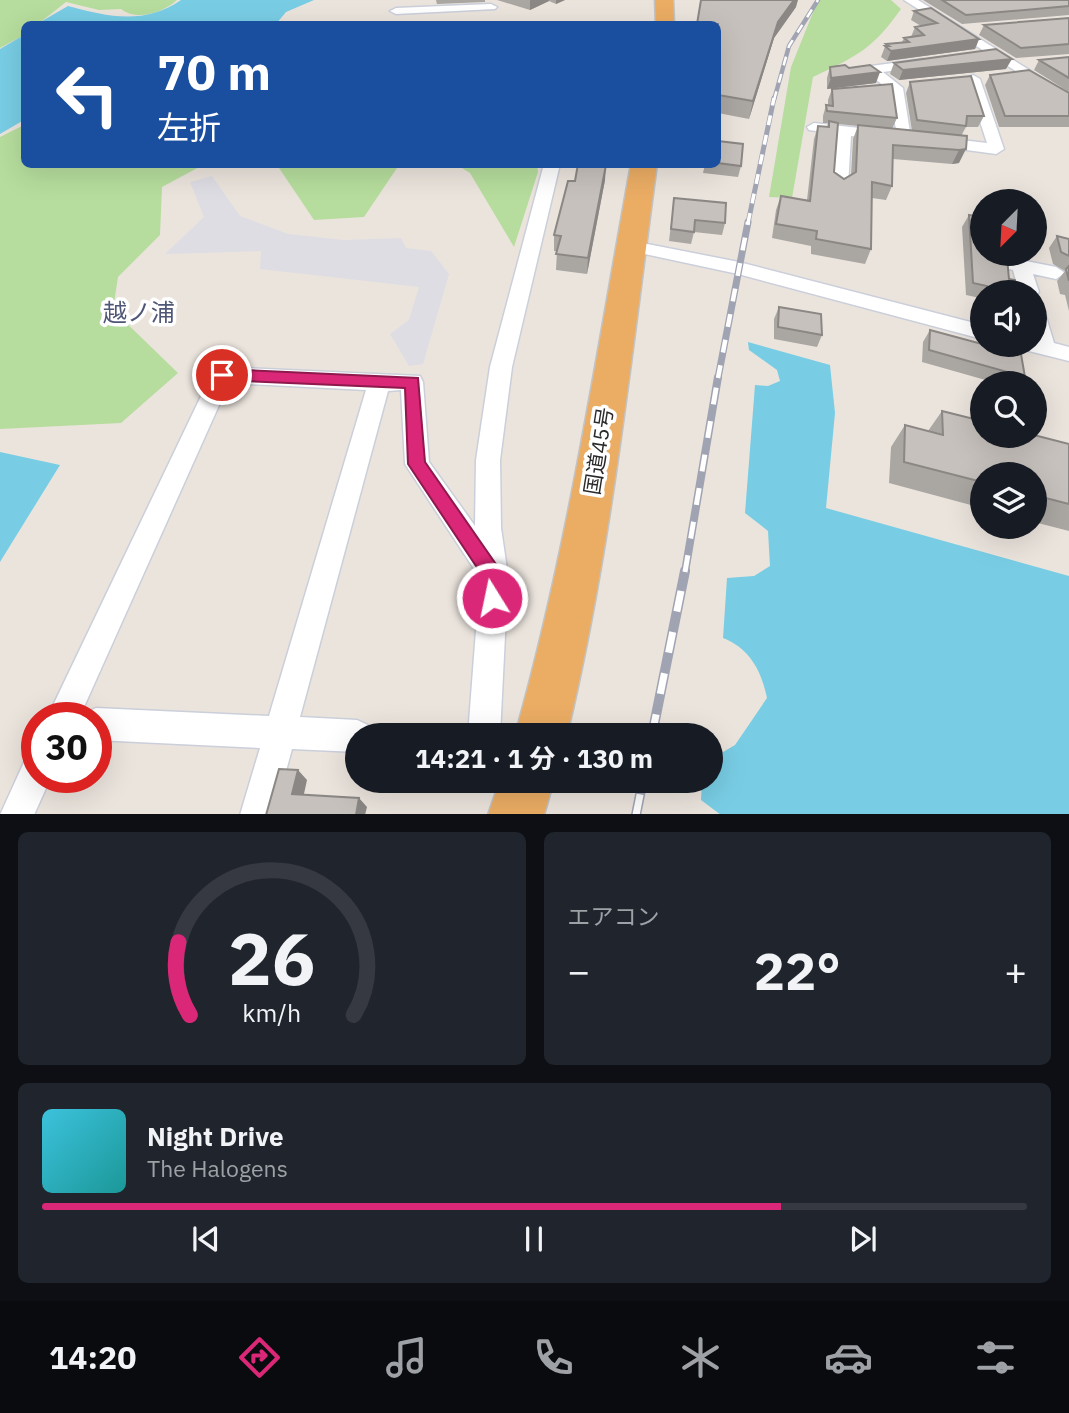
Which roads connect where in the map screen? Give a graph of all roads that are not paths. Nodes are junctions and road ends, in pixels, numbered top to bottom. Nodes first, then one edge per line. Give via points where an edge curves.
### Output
1 (664, 0) edge
2 (910, 0) edge
3 (493, 7) edge
4 (396, 11) dead end
5 (665, 21) edge
6 (986, 29) edge
7 (958, 31) junction
8 (996, 54) junction
9 (971, 57) edge
10 (934, 62) edge
11 (1042, 62) edge
12 (1015, 65) junction
13 (1028, 74) junction
14 (902, 87) junction
15 (871, 90) edge
16 (1069, 101) edge
17 (814, 127) dead end
18 (844, 131) junction
19 (903, 138) junction
20 (551, 168) edge
21 (643, 168) edge
22 (840, 186) edge
23 (632, 246) junction
24 (1017, 266) edge
25 (1022, 267) junction
26 (1056, 273) dead end
27 (1026, 280) edge
28 (970, 329) edge
29 (1047, 348) edge
30 (1069, 354) edge
31 (379, 383) junction
32 (494, 576) junction
33 (70, 702) edge
34 (485, 723) edge
35 (545, 723) edge
36 (112, 725) edge
37 (279, 731) junction
38 (345, 735) edge
39 (26, 793) edge
40 (523, 793) edge
41 (16, 814) edge
42 (257, 814) edge
43 (516, 814) edge

1 - 5 highway
2 - 7 street
3 - 4 street
6 - 7 street
7 - 8 street
8 - 9 street
8 - 12 street
10 - 14 street via 871,70
11 - 12 street
12 - 13 street
13 - 16 street
13 - 19 street via 980,79 996,149
14 - 15 street
14 - 19 street
17 - 18 street
18 - 19 street
18 - 22 street
20 - 32 street via 499,380 488,460 488,528
21 - 23 highway, 国道45号
23 - 28 street via 739,268
23 - 35 highway, 国道45号 via 581,565
24 - 25 street
25 - 26 street
25 - 27 street
29 - 30 street
31 - 32 street via 412,382 417,464
31 - 33 street via 222,375
31 - 37 street
32 - 34 street
36 - 37 street
37 - 38 street
37 - 42 street
39 - 41 street
40 - 43 highway

